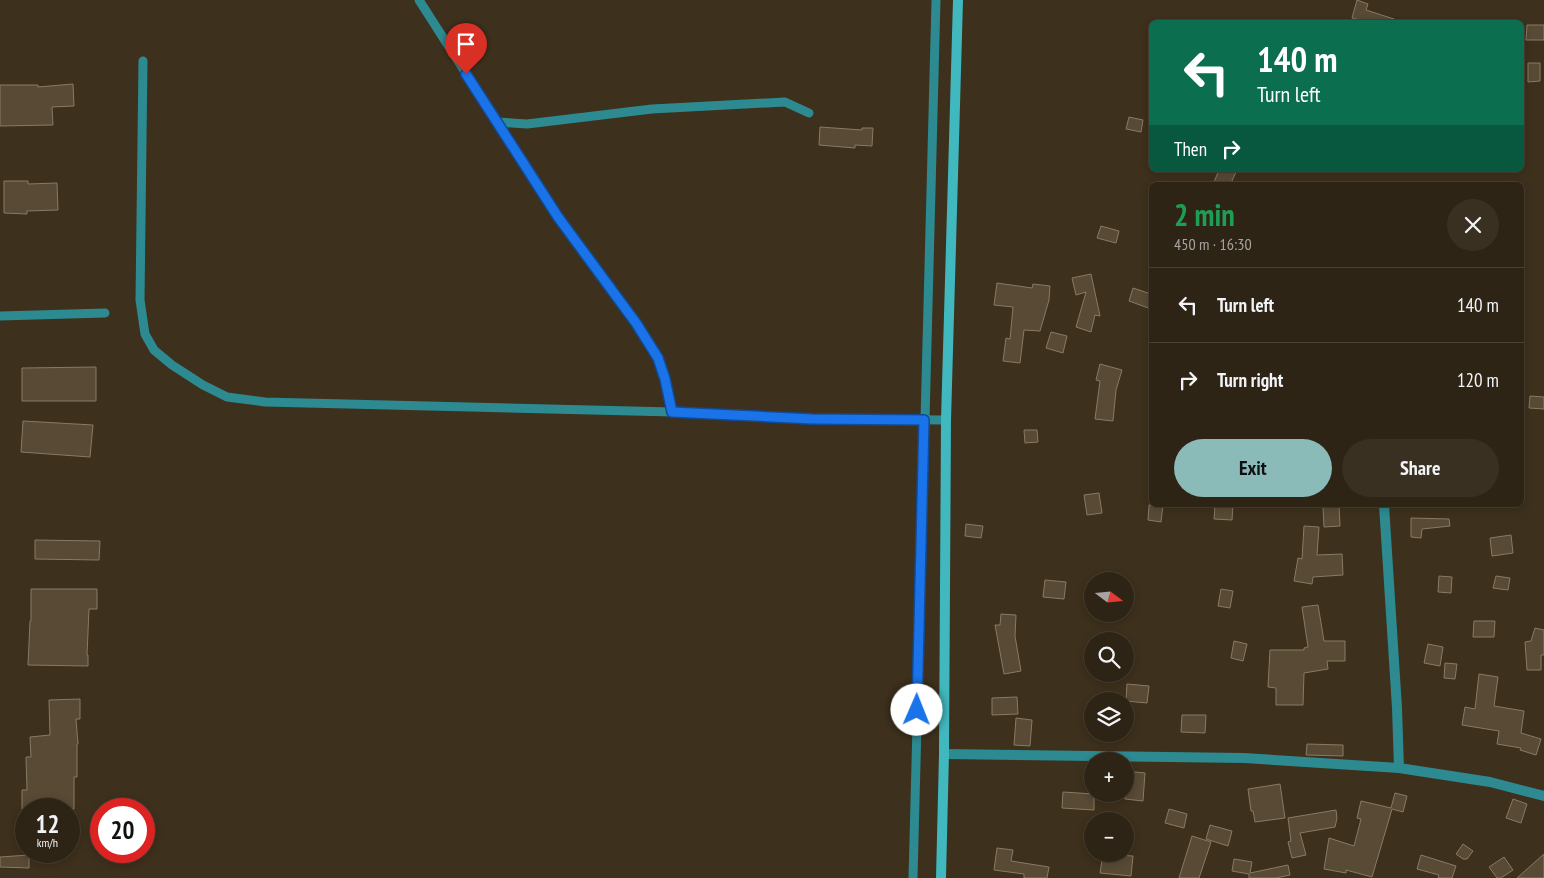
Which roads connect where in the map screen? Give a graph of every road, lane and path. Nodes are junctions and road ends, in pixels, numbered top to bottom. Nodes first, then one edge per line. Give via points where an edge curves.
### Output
1 (418, 0) edge
2 (936, 0) edge
3 (958, 0) edge
4 (143, 61) dead end
5 (809, 113) dead end
6 (497, 122) junction
7 (105, 313) dead end
8 (0, 316) edge
9 (672, 412) junction
10 (924, 420) junction
11 (946, 420) junction
12 (1384, 507) edge
13 (944, 754) junction
14 (1399, 768) junction
15 (1544, 796) edge
16 (913, 878) edge
17 (941, 878) edge

1 - 6 lane
2 - 10 lane
3 - 11 street
4 - 9 lane via 140,300 145,334 154,350 172,366 227,397 265,402
5 - 6 lane via 785,102 652,109 527,124
6 - 9 lane via 558,217 658,358
7 - 8 lane
9 - 10 lane via 812,419
10 - 11 lane
10 - 16 lane
11 - 13 street
12 - 14 street
13 - 14 street via 1244,758
13 - 17 street
14 - 15 street via 1490,782

